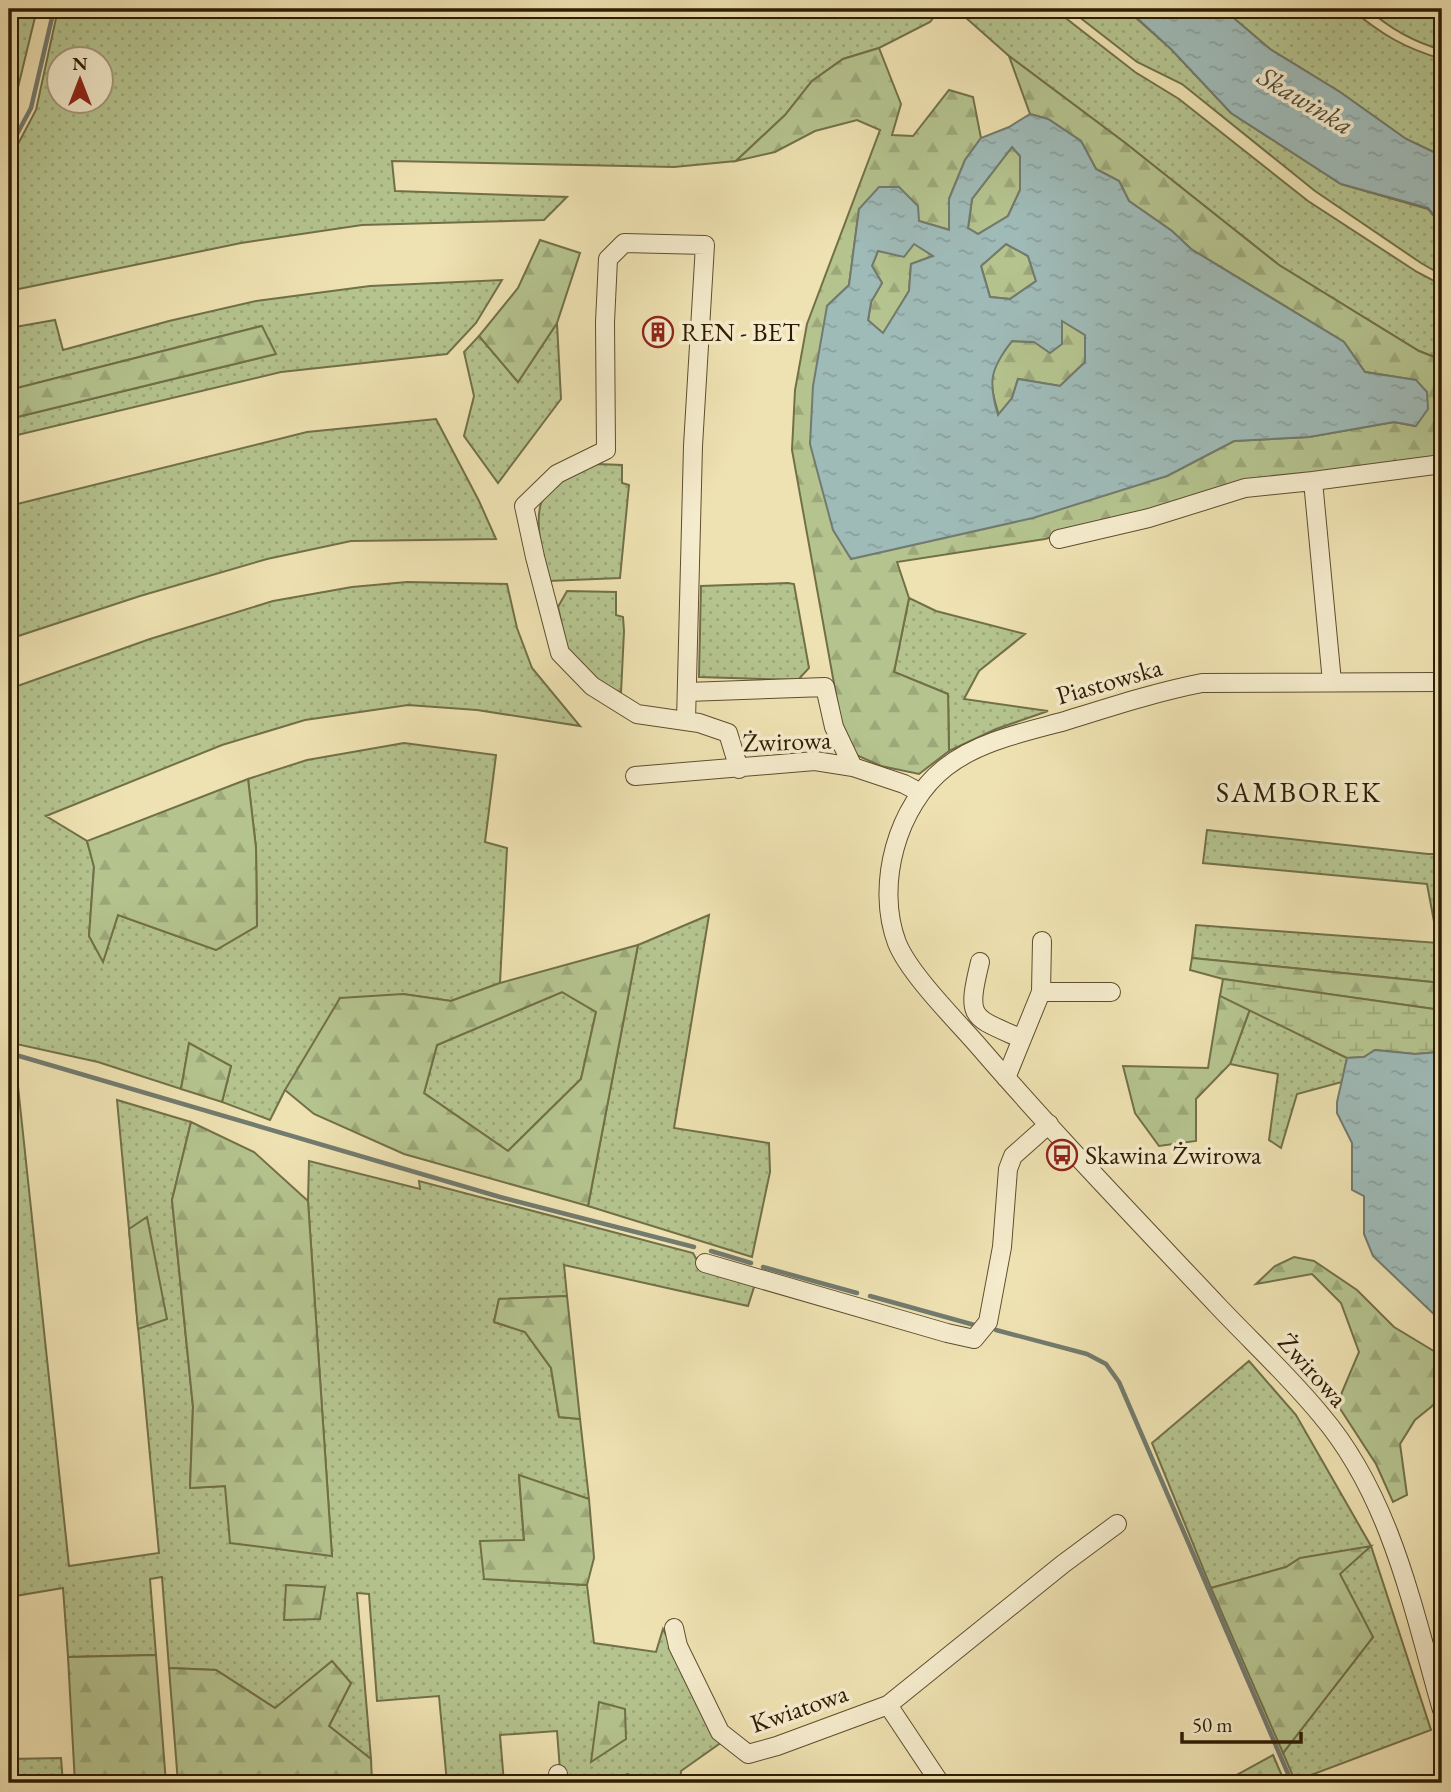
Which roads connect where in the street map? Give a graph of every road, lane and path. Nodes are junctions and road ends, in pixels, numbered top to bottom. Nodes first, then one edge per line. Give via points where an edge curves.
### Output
1 (1442, 464) edge
2 (1313, 481) junction
3 (1059, 539) dead end
4 (1332, 682) junction
5 (1442, 682) edge
6 (687, 692) junction
7 (686, 721) junction
8 (853, 767) junction
9 (739, 769) junction
10 (635, 776) dead end
11 (921, 793) junction
12 (1042, 941) dead end
13 (980, 962) dead end
14 (1041, 992) junction
15 (1111, 992) dead end
16 (1022, 1039) junction
17 (1006, 1078) junction
18 (1049, 1124) junction
19 (705, 1263) dead end
20 (1117, 1524) dead end
21 (674, 1628) dead end
22 (888, 1705) junction
23 (1442, 1710) edge
24 (940, 1783) edge

1 - 2 street
2 - 3 street via 1245,488 1149,518
2 - 4 street
4 - 5 street, Piastowska
4 - 11 street, Piastowska via 1233,681 1171,689 979,748 944,768
6 - 7 street
6 - 7 street via 693,446 705,245 624,243 608,259 606,450 557,474 524,506 560,653 592,686 637,714
6 - 8 street via 825,687 834,727
7 - 9 street via 728,733
8 - 9 street, Żwirowa via 814,761
8 - 11 street, Żwirowa
9 - 10 street, Żwirowa
11 - 17 street, Żwirowa via 894,851 889,889 892,927 906,962
12 - 14 street
13 - 16 street via 972,998 974,1014
14 - 15 street
14 - 16 street
16 - 17 street
17 - 18 street, Żwirowa
18 - 19 street via 1013,1156 988,1322 974,1339
18 - 23 street, Żwirowa via 1323,1416 1362,1474 1388,1530
20 - 22 street, Kwiatowa
21 - 22 street, Kwiatowa via 678,1646 720,1732 748,1754
22 - 24 street, Kwiatowa

